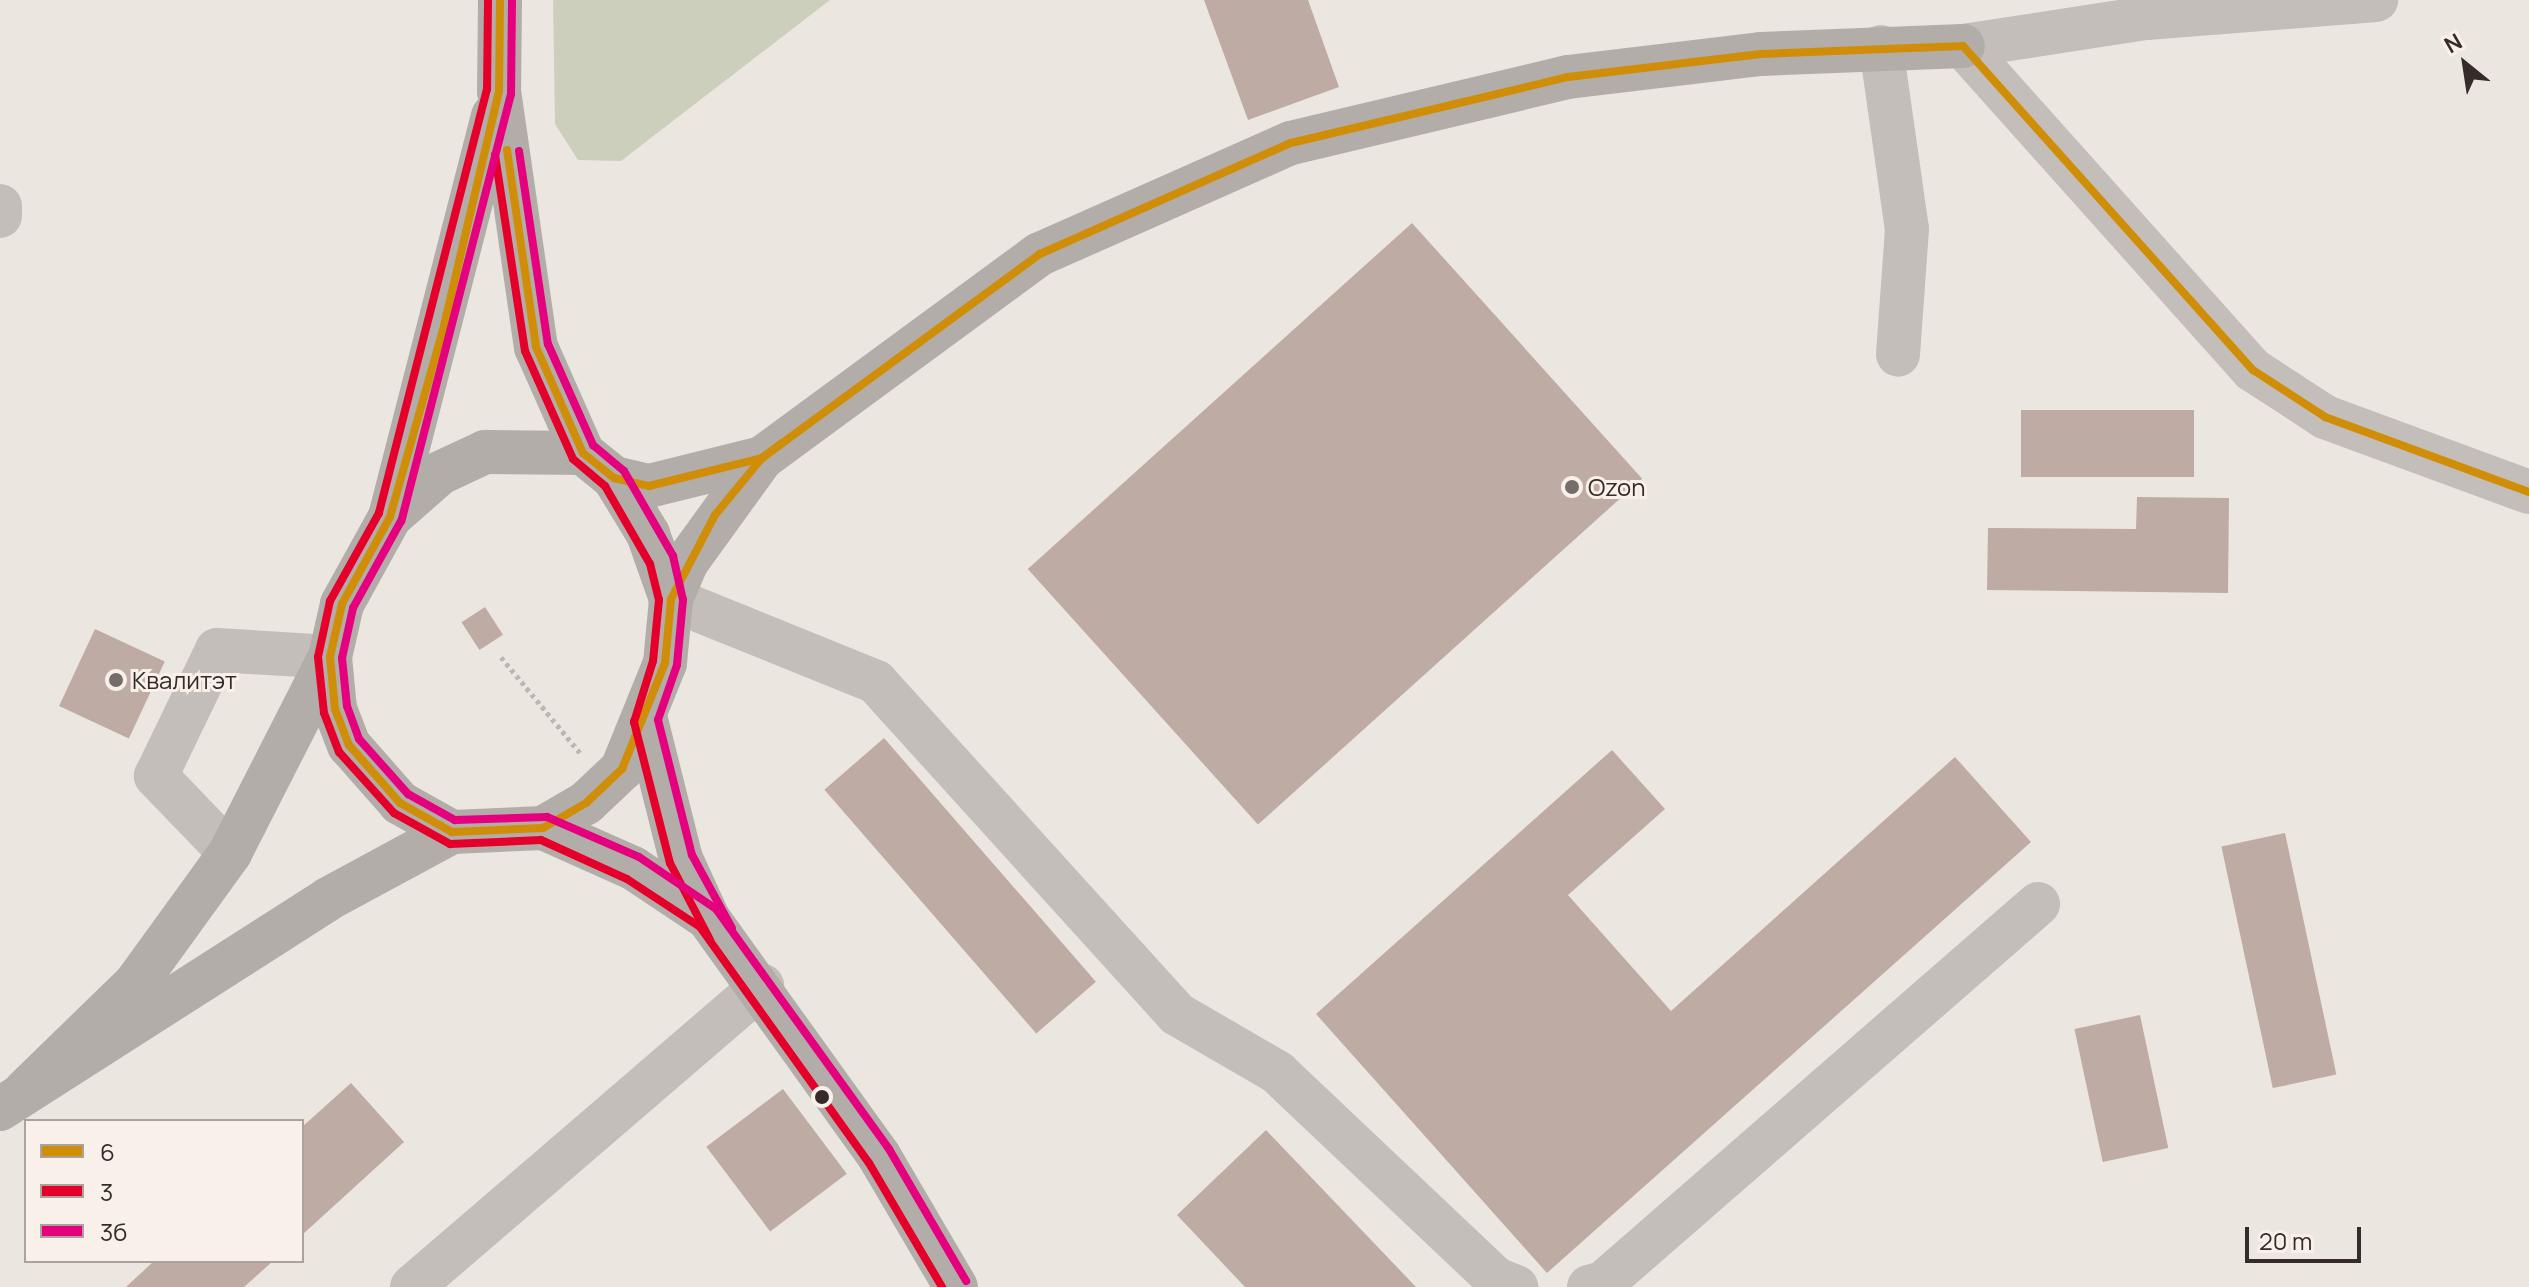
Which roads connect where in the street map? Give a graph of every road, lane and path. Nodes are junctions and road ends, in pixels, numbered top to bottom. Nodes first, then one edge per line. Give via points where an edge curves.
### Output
1 (500, 0) edge
2 (2376, 0) edge
3 (2147, 9) edge
4 (1963, 46) junction
5 (1881, 47) junction
6 (499, 91) junction
7 (0, 206) edge
8 (0, 216) edge
9 (1898, 355) dead end
10 (762, 458) junction
11 (598, 466) junction
12 (2529, 492) edge
13 (390, 517) junction
14 (671, 599) junction
15 (330, 657) junction
16 (501, 657) dead end
17 (646, 720) junction
18 (622, 769) junction
19 (543, 828) junction
20 (452, 832) junction
21 (230, 853) junction
22 (2038, 904) dead end
23 (708, 918) junction
24 (762, 986) junction
25 (12, 1100) edge
26 (412, 1287) edge
27 (956, 1287) edge
28 (1516, 1287) edge
29 (1589, 1287) edge

1 - 6 main road
2 - 3 street
3 - 4 street
4 - 5 main road
4 - 12 street via 2253,370 2325,417
5 - 9 street via 1907,229
5 - 10 main road via 1568,77 1291,143 1040,254
6 - 11 main road via 536,347
6 - 13 main road
7 - 8 street via 6,209
10 - 11 main road via 649,486
10 - 14 main road via 715,515
11 - 13 main road via 485,452 440,473
11 - 14 main road via 661,559
13 - 15 main road via 342,604
14 - 17 main road via 665,663
14 - 28 street via 876,682 1177,1014 1277,1072 1496,1279
15 - 20 main road via 335,709 349,745 400,803
15 - 21 main road
15 - 21 street via 217,650 156,776
16 - 18 path via 578,752
17 - 18 main road
17 - 23 main road via 681,859
18 - 19 main road via 586,803
19 - 20 main road
19 - 23 main road via 633,868
20 - 25 main road via 328,899
21 - 25 main road via 136,983
22 - 29 street via 1603,1283
23 - 24 main road
24 - 26 street
24 - 27 main road via 879,1156

